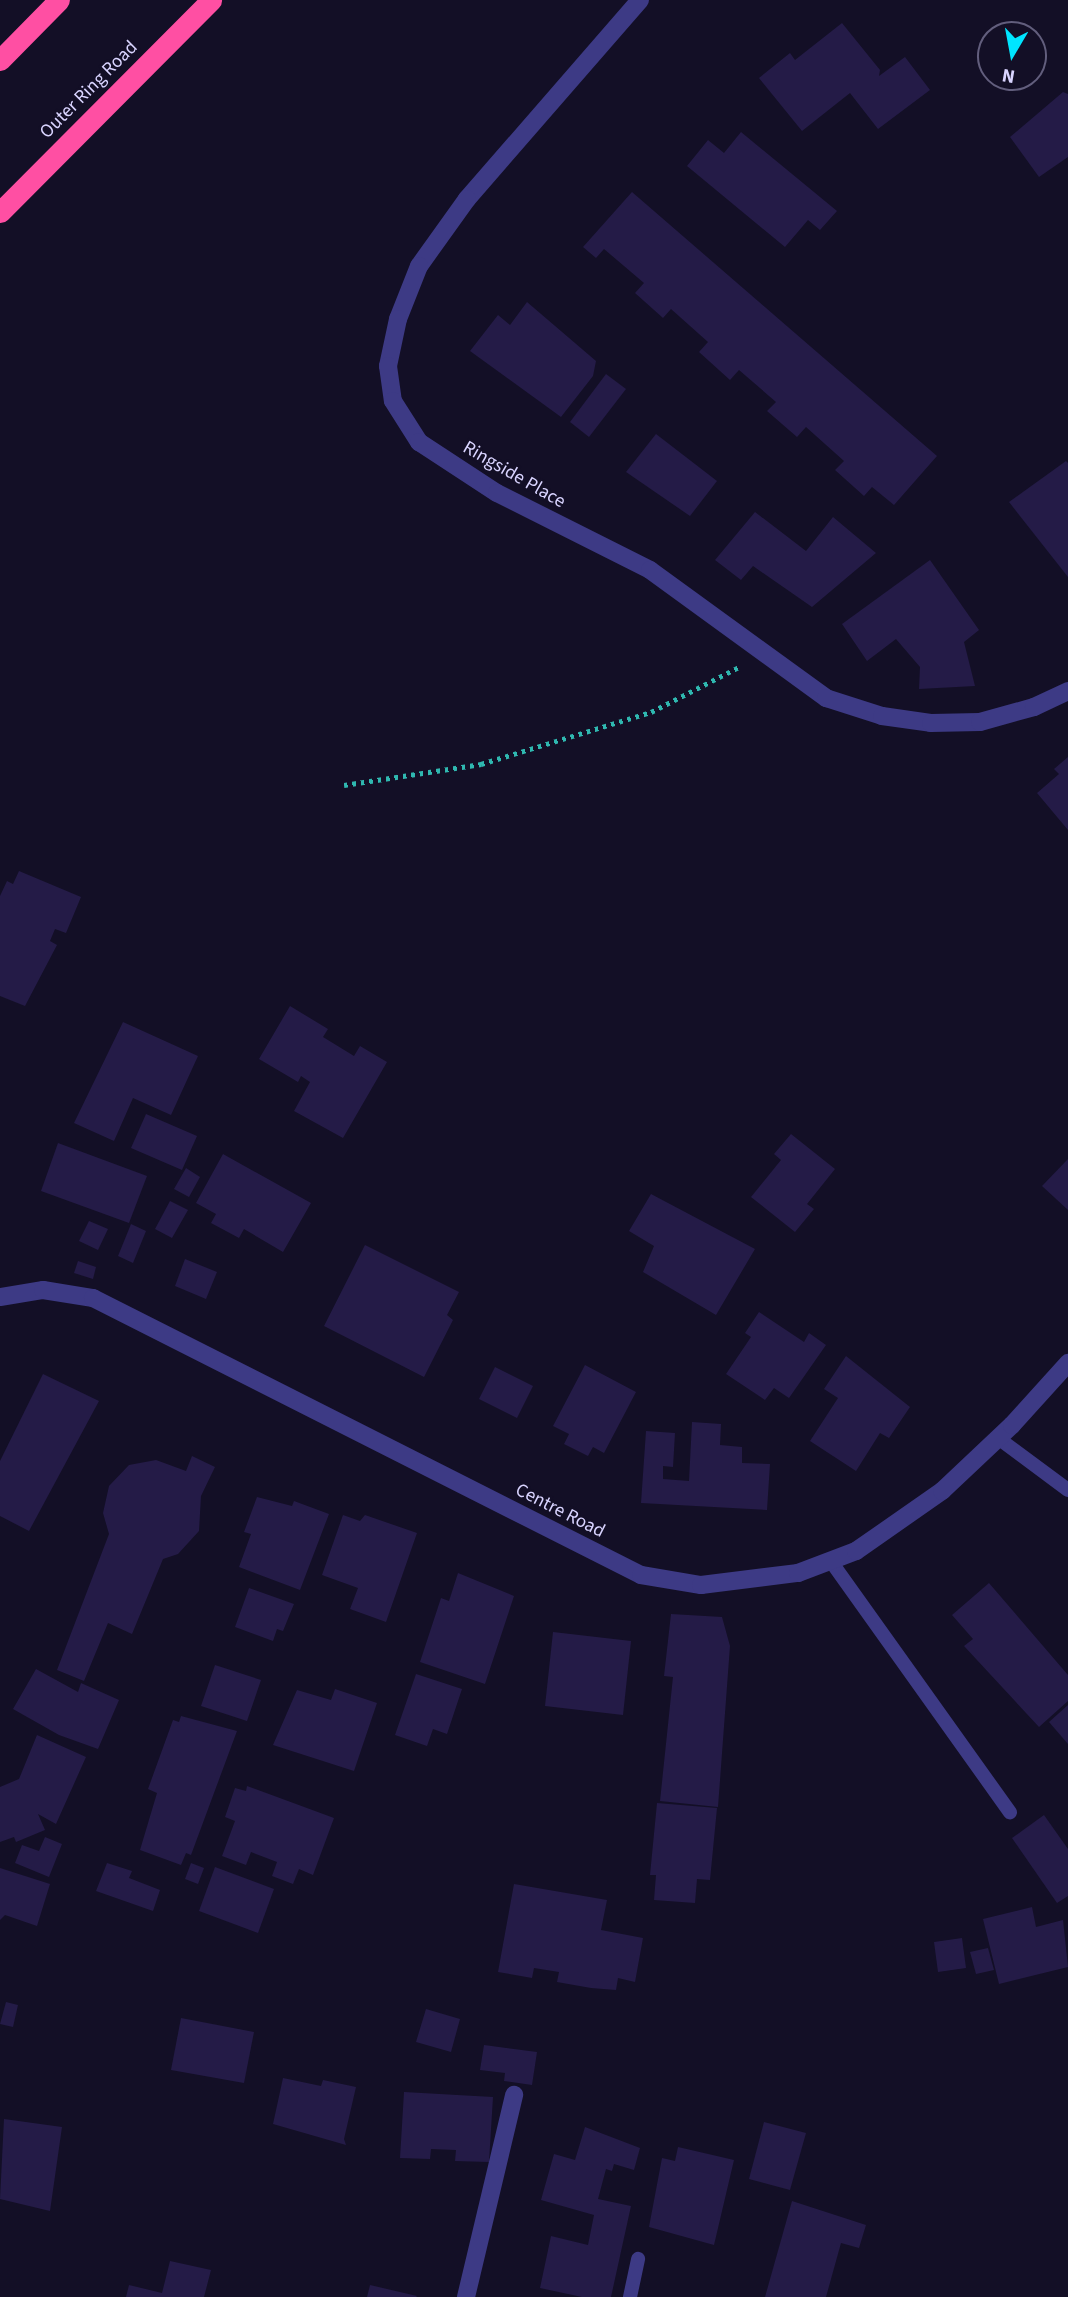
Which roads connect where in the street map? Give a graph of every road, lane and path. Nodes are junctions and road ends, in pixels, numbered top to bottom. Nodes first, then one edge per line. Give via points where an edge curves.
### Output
1 (59, 0) edge
2 (211, 0) edge
3 (640, 0) edge
4 (0, 60) edge
5 (0, 212) edge
6 (765, 653) junction
7 (1068, 691) edge
8 (344, 785) dead end
9 (0, 1297) edge
10 (1068, 1363) edge
11 (998, 1438) junction
12 (1068, 1490) edge
13 (830, 1560) junction
14 (1010, 1812) dead end
15 (514, 2095) dead end
16 (638, 2259) dead end
17 (466, 2297) edge
18 (630, 2297) edge

1 - 4 highway
2 - 5 highway, Outer Ring Road
3 - 6 street, Ringside Place via 467,199 419,266 398,319 387,366 393,401 419,442 497,493 650,570
6 - 7 street, Ringside Place via 826,698 882,716 931,723 980,722 1034,707
6 - 8 path via 651,712 481,764
9 - 13 street, Centre Road via 43,1290 93,1298 640,1575 701,1585 748,1583 798,1573
10 - 11 street, Centre Road
11 - 12 lane
11 - 13 street, Centre Road via 942,1491 856,1551
13 - 14 lane
15 - 17 street
16 - 18 lane

